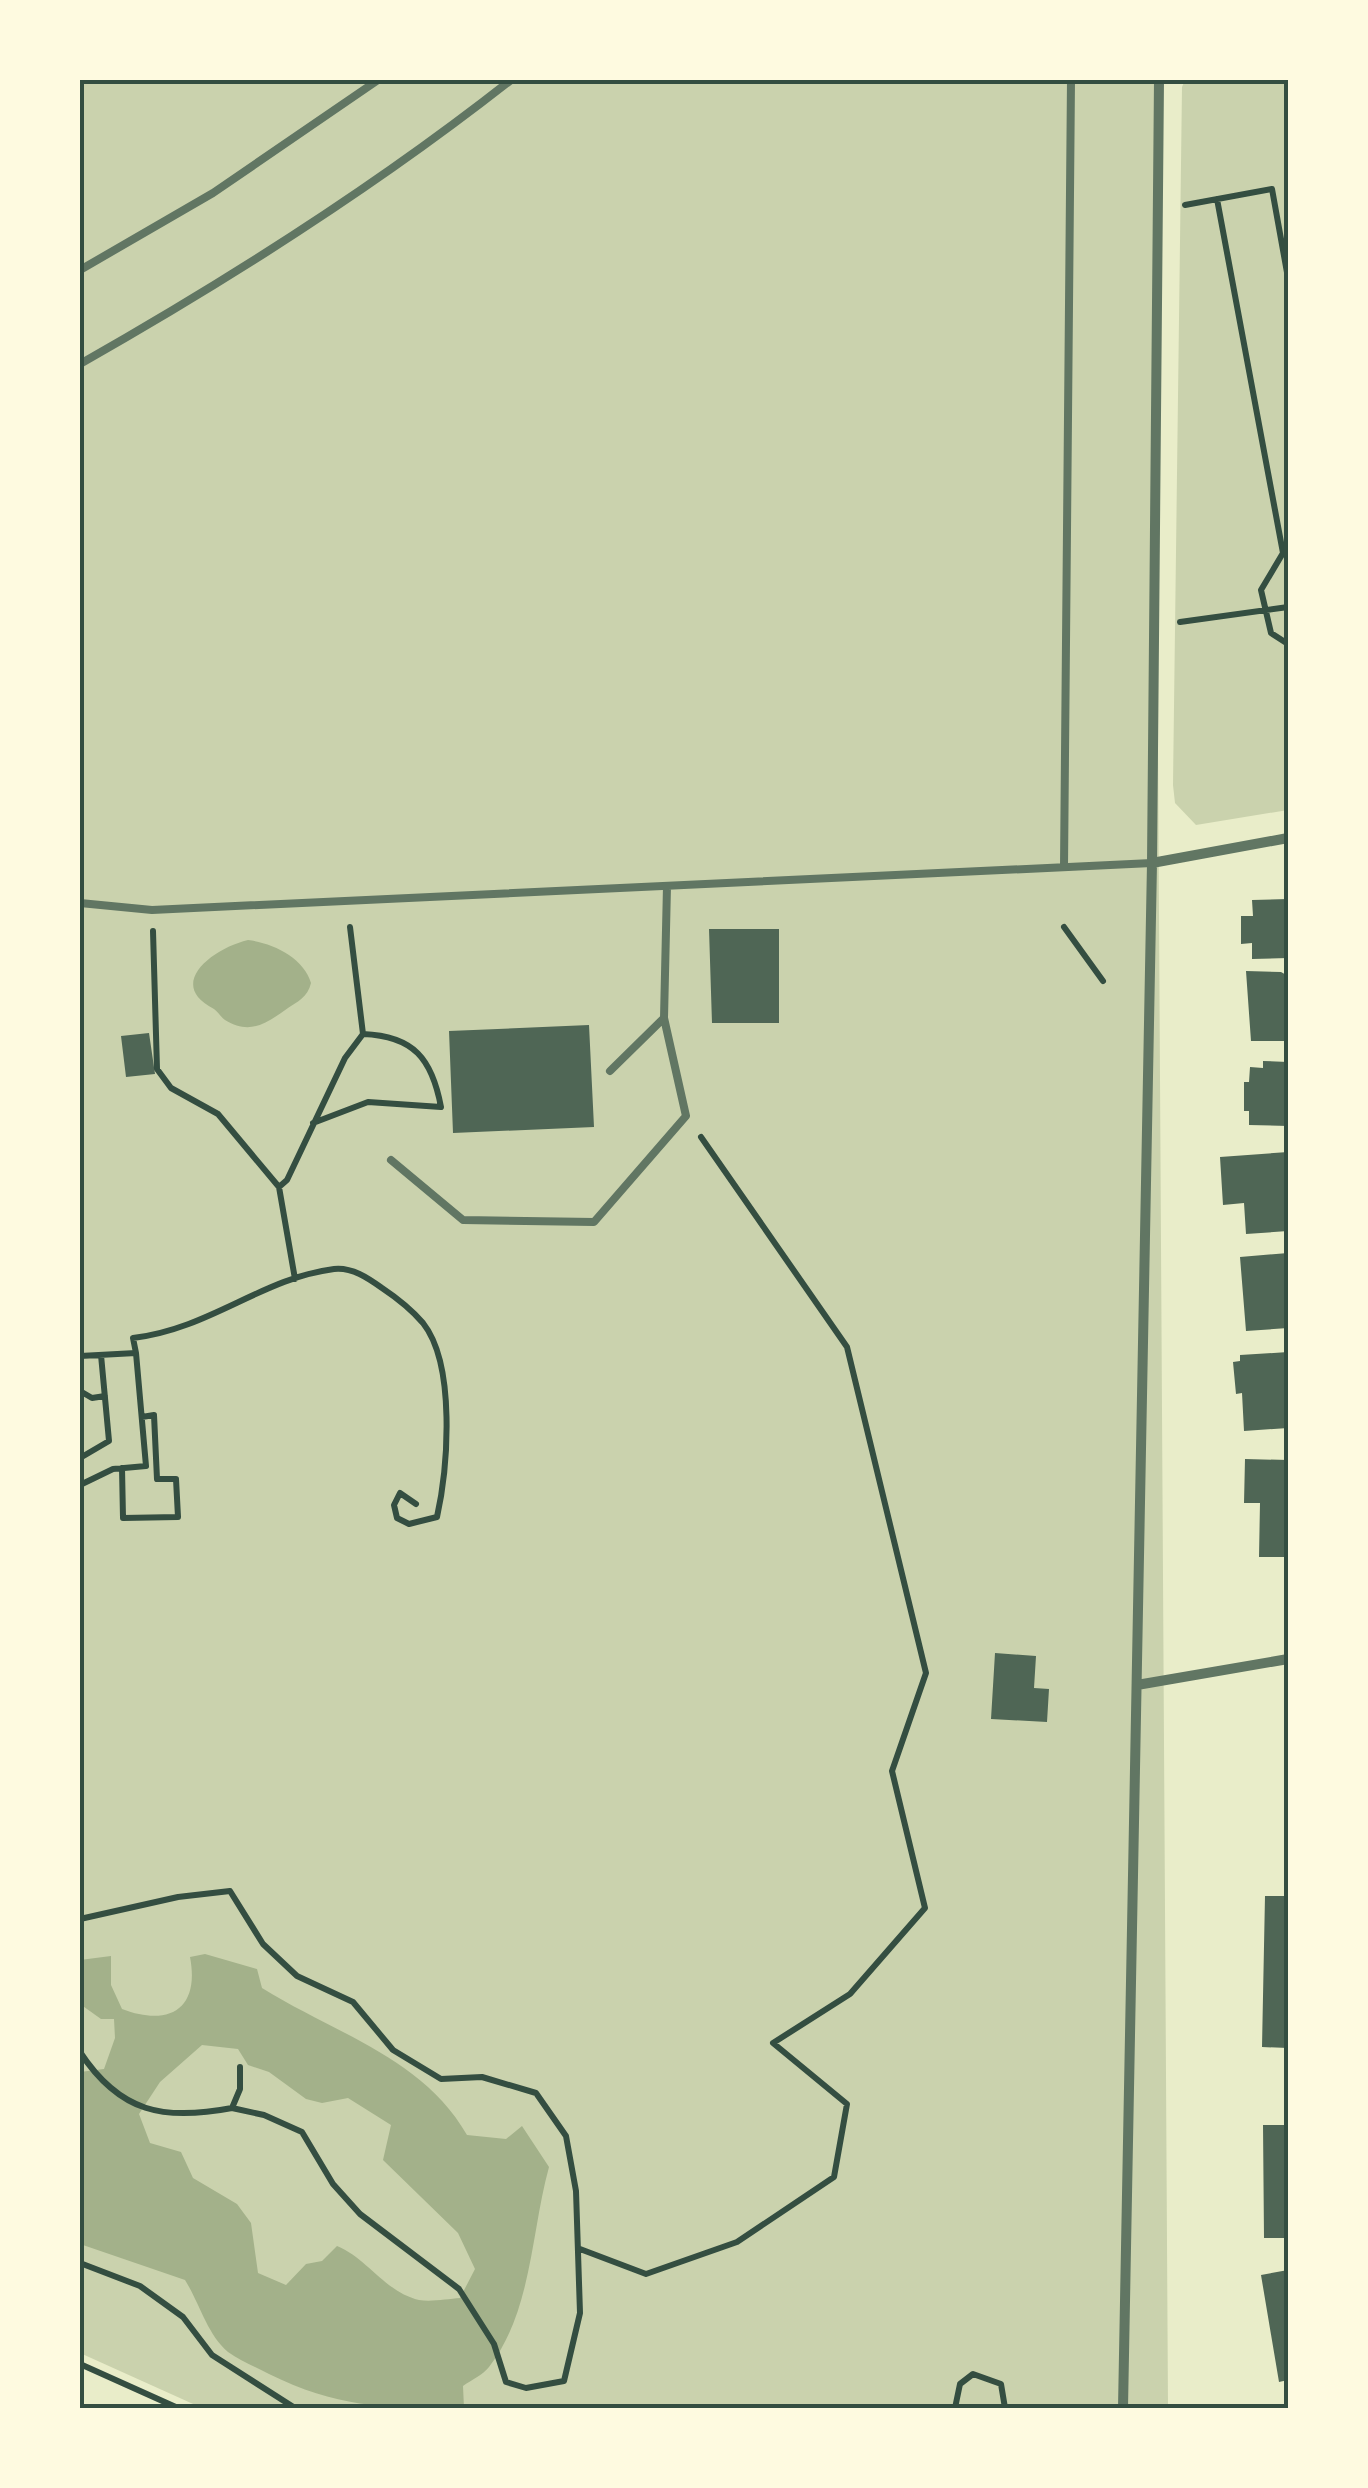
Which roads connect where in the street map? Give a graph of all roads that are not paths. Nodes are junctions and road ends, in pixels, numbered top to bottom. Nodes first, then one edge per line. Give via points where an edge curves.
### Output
1 (378, 80) edge
2 (511, 80) edge
3 (1071, 80) edge
4 (1158, 80) edge
5 (80, 270) edge
6 (80, 364) edge
7 (1288, 838) edge
8 (1152, 863) junction
9 (1064, 867) junction
10 (667, 886) junction
11 (80, 903) edge
12 (664, 1018) junction
13 (610, 1071) dead end
14 (391, 1160) dead end
15 (1288, 1659) edge
16 (1137, 1685) junction
17 (1123, 2408) edge

1 - 5 lane via 213,194
2 - 6 lane via 343,205
3 - 9 lane
4 - 8 street
7 - 8 street
8 - 9 lane
8 - 16 street
9 - 10 lane
10 - 11 lane via 152,910
10 - 12 lane
12 - 13 lane
12 - 14 lane via 686,1116 594,1222 462,1220
15 - 16 street
16 - 17 street

